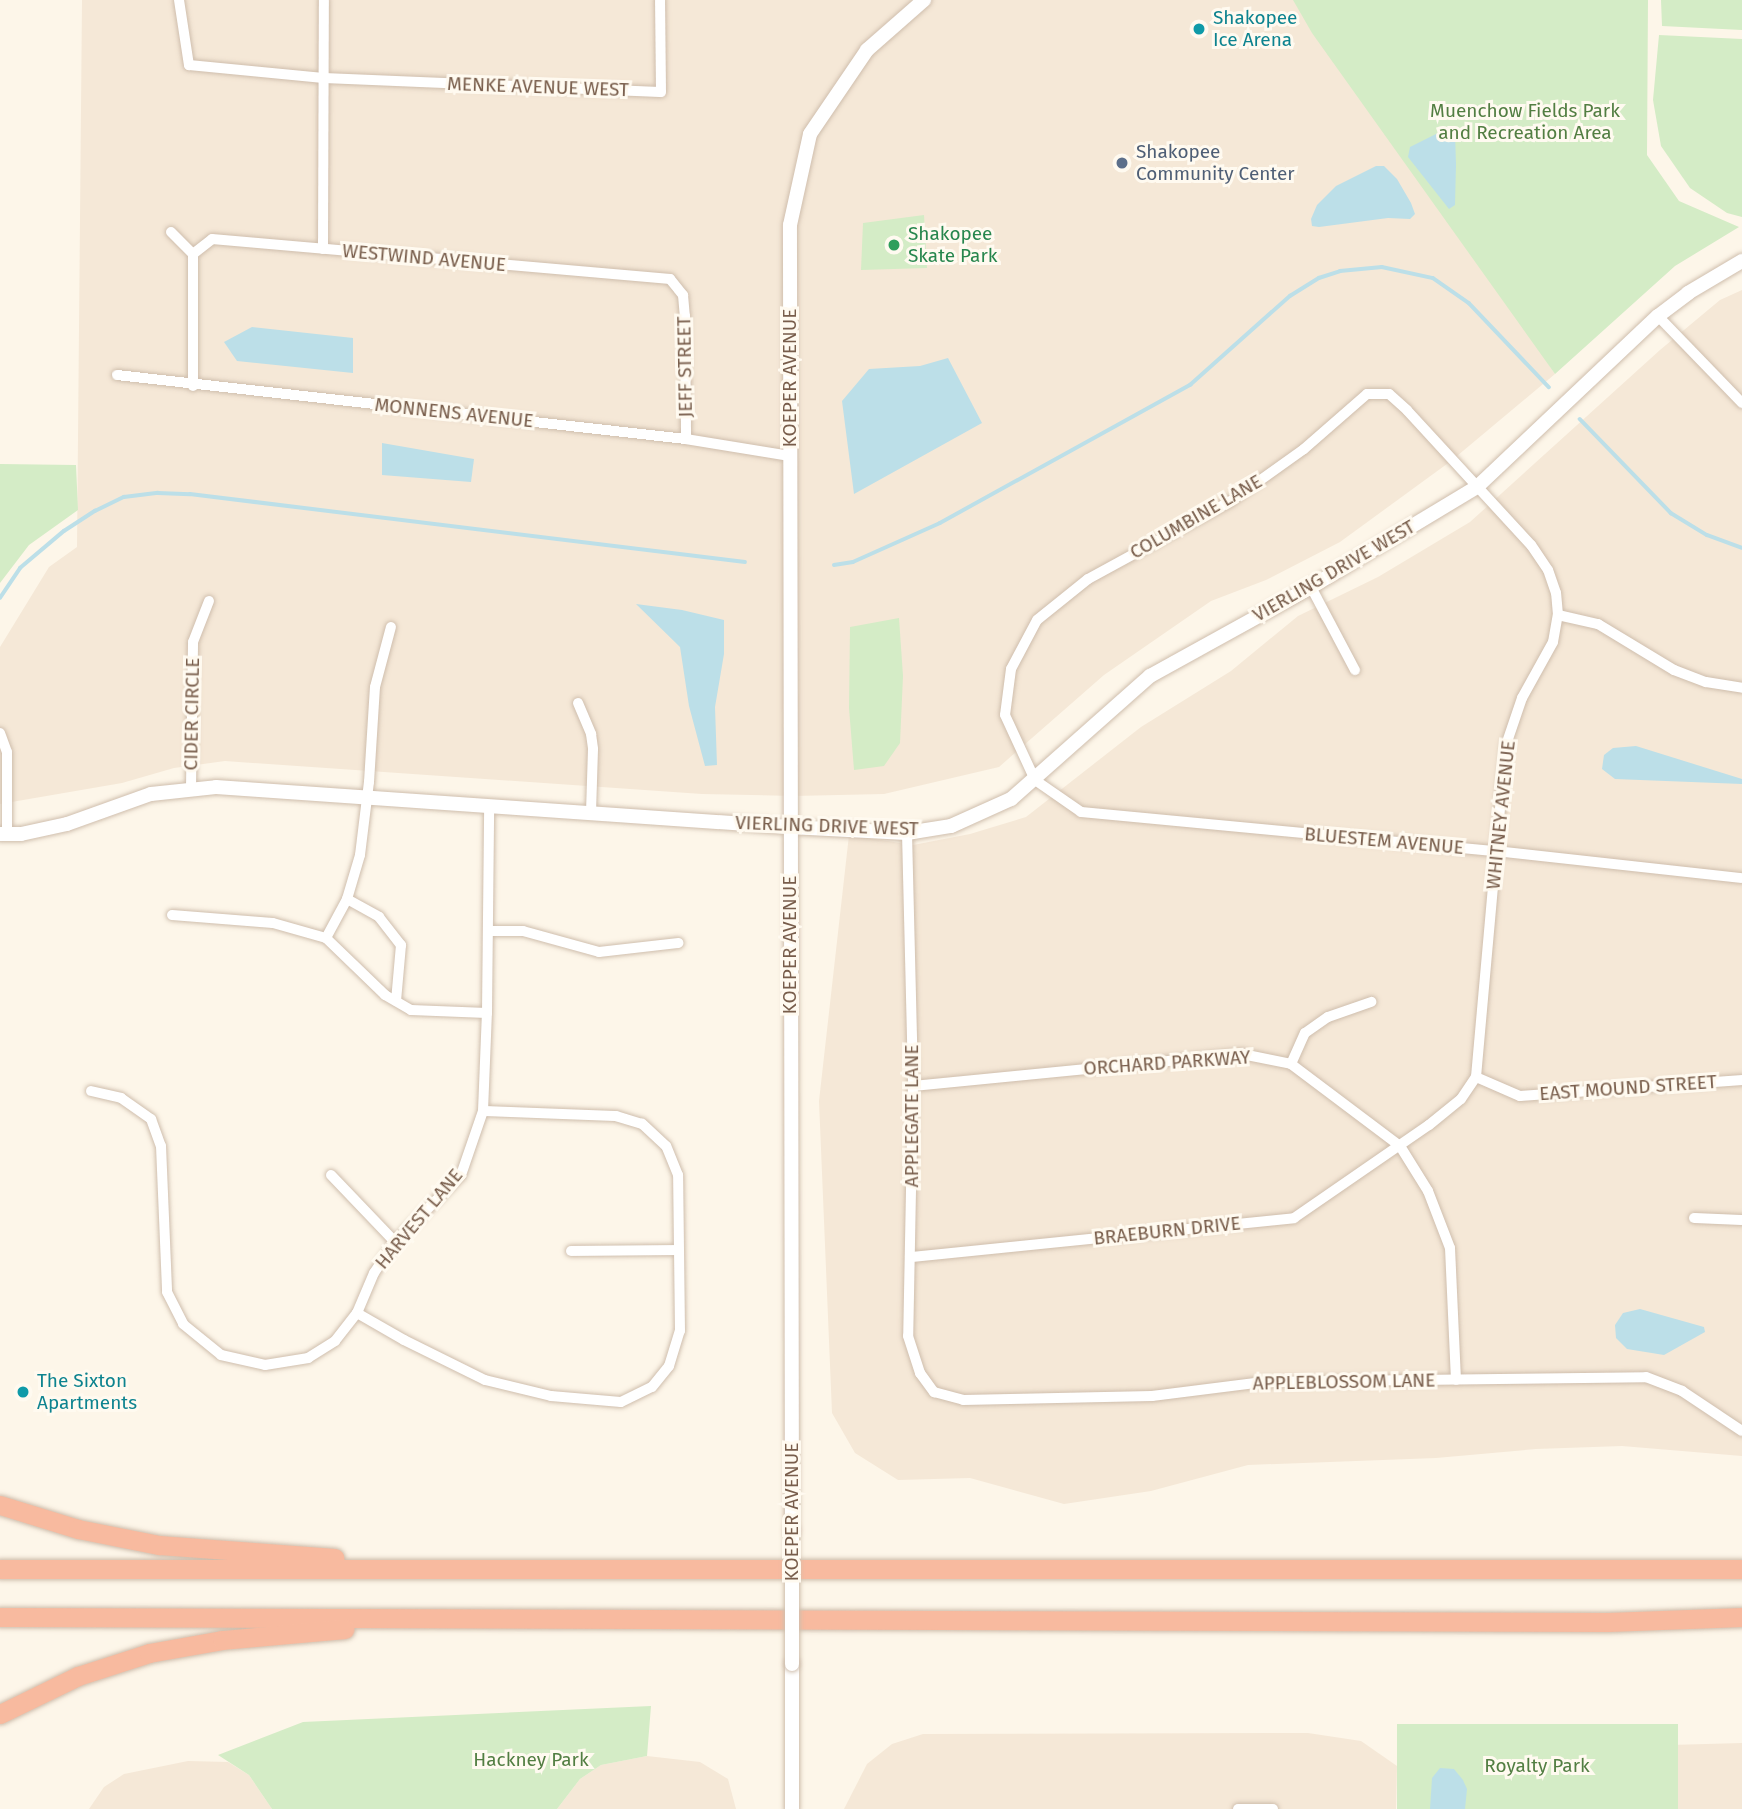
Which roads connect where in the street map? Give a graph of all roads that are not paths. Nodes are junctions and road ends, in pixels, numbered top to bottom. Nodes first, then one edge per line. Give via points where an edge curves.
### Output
1 (179, 0) edge
2 (324, 0) edge
3 (660, 0) edge
4 (924, 0) edge
5 (323, 78) junction
6 (172, 232) dead end
7 (323, 249) junction
8 (194, 254) junction
9 (1742, 261) edge
10 (683, 295) joint
11 (1658, 316) junction
12 (117, 375) dead end
13 (194, 386) junction
14 (1742, 404) edge
15 (686, 439) junction
16 (790, 456) junction
17 (1477, 487) junction
18 (1311, 587) junction
19 (209, 601) dead end
20 (1558, 615) junction
21 (391, 627) dead end
22 (1355, 670) dead end
23 (1742, 688) edge
24 (578, 703) dead end
25 (0, 733) edge
26 (1035, 780) junction
27 (191, 788) junction
28 (367, 799) junction
29 (488, 808) junction
30 (591, 813) junction
31 (790, 827) junction
32 (907, 833) junction
33 (4, 834) edge
34 (1496, 851) junction
35 (1742, 878) edge
36 (347, 899) junction
37 (172, 915) dead end
38 (488, 931) junction
39 (326, 938) junction
40 (678, 943) dead end
41 (396, 1001) junction
42 (1371, 1002) dead end
43 (487, 1013) junction
44 (1291, 1064) junction
45 (1476, 1077) junction
46 (1742, 1080) edge
47 (913, 1086) junction
48 (91, 1091) dead end
49 (483, 1111) junction
50 (1400, 1146) junction
51 (331, 1175) dead end
52 (1694, 1218) dead end
53 (1742, 1220) edge
54 (395, 1242) junction
55 (677, 1250) junction
56 (571, 1251) dead end
57 (912, 1257) junction
58 (357, 1313) junction
59 (1456, 1380) junction
60 (934, 1392) joint
61 (1742, 1431) edge
62 (0, 1506) edge
63 (0, 1569) edge
64 (1742, 1569) edge
65 (434, 1570) junction
66 (0, 1617) edge
67 (1742, 1617) edge
68 (445, 1618) junction
69 (0, 1714) edge
70 (792, 1809) edge
71 (1238, 1809) edge
72 (1273, 1809) edge

1 - 5 street via 189,65
2 - 5 street
3 - 5 street, MENKE AVENUE WEST via 661,92
4 - 16 street, KOEPER AVENUE via 867,50 810,134 790,225
5 - 7 street
6 - 8 street
7 - 8 street, WESTWIND AVENUE via 212,239
7 - 10 street, WESTWIND AVENUE via 670,279
8 - 13 street
9 - 11 street, VIERLING DRIVE WEST
10 - 15 street, JEFF STREET
11 - 14 street
11 - 17 street, VIERLING DRIVE WEST
12 - 13 street, MONNENS AVENUE
13 - 15 street, MONNENS AVENUE
15 - 16 street, MONNENS AVENUE
16 - 31 street, KOEPER AVENUE
17 - 18 street, VIERLING DRIVE WEST
17 - 20 street, WHITNEY AVENUE via 1548,570
17 - 26 street, COLUMBINE LANE via 1389,394 1367,394 1304,449 1231,501 1088,579 1037,620 1011,669 1005,715
18 - 22 street
18 - 26 street, VIERLING DRIVE WEST via 1150,676
19 - 27 street, CIDER CIRCLE via 193,642
20 - 23 street via 1598,624 1674,670
20 - 34 street, WHITNEY AVENUE via 1553,642 1512,722
21 - 28 street via 375,687
24 - 30 street via 593,749
25 - 33 street via 7,752
26 - 32 street, VIERLING DRIVE WEST via 1011,799 951,826
26 - 34 street, BLUESTEM AVENUE via 1081,812
27 - 28 street, VIERLING DRIVE WEST
27 - 33 street, VIERLING DRIVE WEST via 151,794 67,824
28 - 29 street, VIERLING DRIVE WEST
28 - 36 street via 360,855
29 - 30 street, VIERLING DRIVE WEST
29 - 38 street, HARVEST LANE
30 - 31 street, VIERLING DRIVE WEST
31 - 32 street, VIERLING DRIVE WEST
31 - 70 street, KOEPER AVENUE, bridge
32 - 47 street, APPLEGATE LANE
34 - 35 street, BLUESTEM AVENUE
34 - 45 street, WHITNEY AVENUE
36 - 39 street
36 - 41 street via 379,917 401,945
37 - 39 street via 273,923
38 - 40 street via 523,931 599,952
38 - 43 street, HARVEST LANE
39 - 41 street
41 - 43 street via 411,1010
42 - 44 street via 1328,1017 1305,1033
43 - 49 street, HARVEST LANE
44 - 47 street, ORCHARD PARKWAY via 1242,1054
44 - 50 street, ORCHARD PARKWAY
45 - 46 street, EAST MOUND STREET via 1520,1096
45 - 50 street via 1461,1099
47 - 57 street, APPLEGATE LANE
48 - 58 street, HARVEST LANE via 121,1098 151,1119 162,1146 167,1292 183,1324 220,1355 265,1365 307,1358 335,1342
49 - 54 street, HARVEST LANE via 461,1175
49 - 55 street via 616,1116 642,1124 666,1146 678,1175
50 - 57 street, BRAEBURN DRIVE via 1294,1218
50 - 59 street, ORCHARD PARKWAY via 1428,1191 1450,1248
51 - 54 street
52 - 53 street
54 - 58 street, HARVEST LANE via 374,1273
55 - 56 street
55 - 58 street via 680,1331 669,1366 652,1387 621,1402 551,1396 485,1380
57 - 60 street, APPLEGATE LANE via 908,1336 920,1373
59 - 60 street, APPLEBLOSSOM LANE via 1263,1382 1152,1396 963,1401
59 - 61 street, APPLEBLOSSOM LANE via 1646,1377 1682,1391
62 - 65 highway via 78,1529 159,1545
63 - 65 highway
64 - 65 highway
66 - 68 highway
67 - 68 highway via 1608,1622
68 - 69 highway via 222,1640 149,1653 78,1676
71 - 72 street

